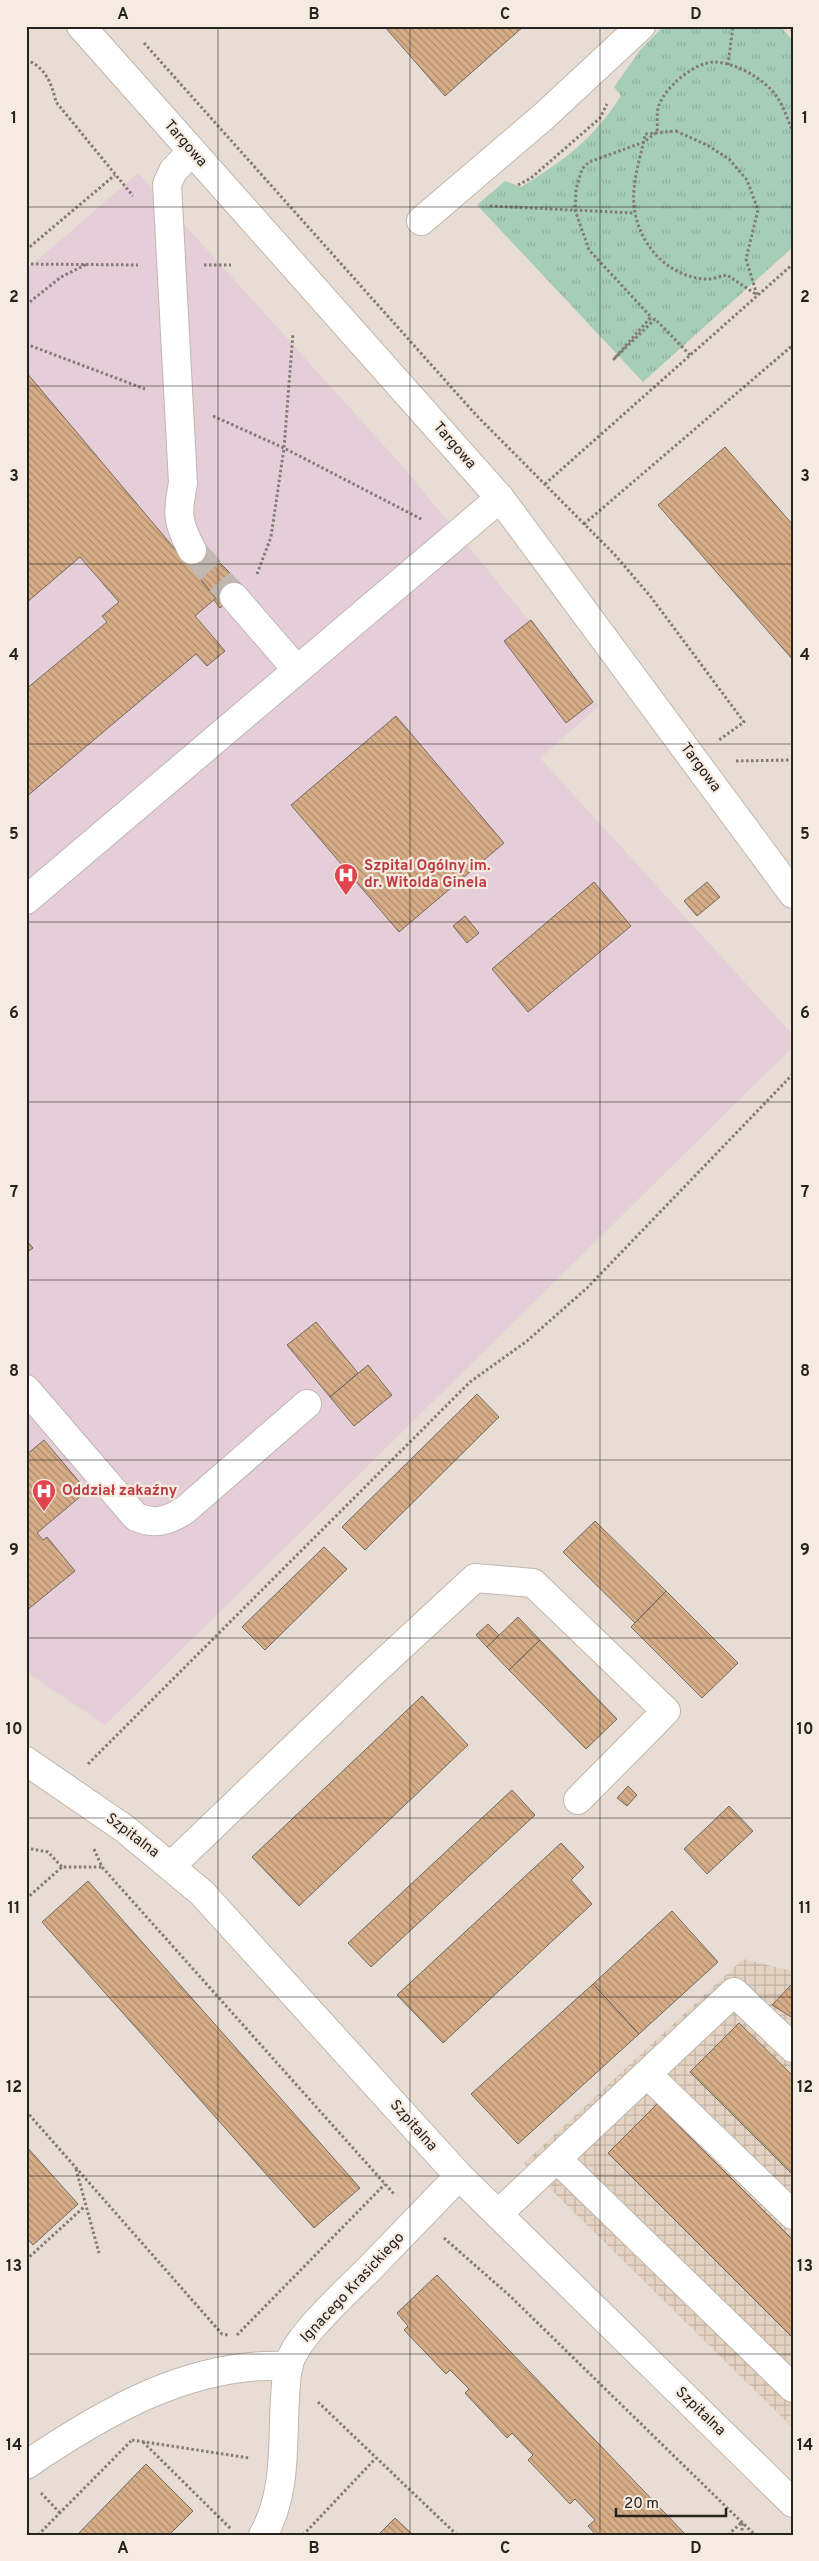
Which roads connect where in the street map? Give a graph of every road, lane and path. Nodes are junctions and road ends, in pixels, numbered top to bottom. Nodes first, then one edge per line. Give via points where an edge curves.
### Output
1 (81, 26) edge
2 (641, 26) edge
3 (733, 26) edge
4 (788, 26) edge
5 (793, 32) edge
6 (26, 60) edge
7 (728, 65) junction
8 (609, 102) dead end
9 (657, 132) junction
10 (793, 132) edge
11 (644, 142) junction
12 (192, 151) junction
13 (115, 175) junction
14 (516, 186) dead end
15 (139, 202) dead end
16 (487, 205) dead end
17 (575, 210) junction
18 (634, 213) junction
19 (421, 221) dead end
20 (26, 250) edge
21 (26, 264) edge
22 (88, 264) junction
23 (232, 264) dead end
24 (793, 264) edge
25 (170, 266) junction
26 (757, 295) junction
27 (26, 305) edge
28 (293, 333) dead end
29 (26, 344) edge
30 (793, 345) edge
31 (690, 355) junction
32 (178, 402) junction
33 (284, 448) junction
34 (545, 484) dead end
35 (500, 498) junction
36 (584, 524) dead end
37 (455, 536) junction
38 (192, 550) tunnel mouth
39 (237, 602) joint
40 (297, 670) junction
41 (793, 760) edge
42 (730, 766) dead end
43 (793, 894) edge
44 (26, 900) edge
45 (793, 1074) edge
46 (27, 1390) edge
47 (307, 1404) dead end
48 (26, 1761) edge
49 (64, 1787) junction
50 (578, 1800) dead end
51 (26, 1848) edge
52 (171, 1866) junction
53 (62, 1867) junction
54 (26, 1899) edge
55 (793, 2048) edge
56 (647, 2074) junction
57 (26, 2111) edge
58 (557, 2159) junction
59 (75, 2167) junction
60 (459, 2176) junction
61 (385, 2184) junction
62 (396, 2196) dead end
63 (84, 2207) junction
64 (498, 2214) junction
65 (793, 2215) edge
66 (439, 2234) dead end
67 (99, 2252) dead end
68 (26, 2260) edge
69 (288, 2366) junction
70 (793, 2388) edge
71 (316, 2400) dead end
72 (139, 2433) dead end
73 (124, 2439) dead end
74 (132, 2440) junction
75 (142, 2441) junction
76 (254, 2458) dead end
77 (376, 2458) junction
78 (26, 2465) edge
79 (790, 2496) edge
80 (742, 2522) junction
81 (38, 2535) edge
82 (238, 2535) edge
83 (263, 2535) edge
84 (303, 2535) edge
85 (457, 2535) edge
86 (728, 2535) edge
87 (742, 2535) edge
88 (755, 2535) edge

1 - 12 street, Targowa
2 - 19 street via 543,117
3 - 7 path
4 - 5 path
6 - 13 path via 46,75 52,83 56,102
7 - 9 path via 714,62 698,66 672,85 658,105
7 - 10 path via 757,78 777,97
8 - 14 path via 600,118 531,178
9 - 11 path
9 - 26 path via 676,131 707,145 729,159 747,180 758,210 746,259
11 - 17 path via 589,162 582,169 576,189
11 - 18 path via 634,191
12 - 25 street via 172,171 167,184
12 - 35 street, Targowa
13 - 15 path
13 - 20 path
16 - 17 path
17 - 18 path
17 - 31 path via 589,250 651,317 614,359 654,319
18 - 26 path via 644,240 656,258 680,274 706,280 727,275
21 - 22 path
22 - 25 path
22 - 27 path via 61,277
23 - 25 path
24 - 26 path
25 - 32 street
26 - 31 path
28 - 33 path
29 - 32 path
30 - 36 path
31 - 34 path
32 - 33 path
32 - 38 street via 183,483 180,526
33 - 37 path
33 - 39 path via 271,537 264,562
35 - 37 street
35 - 43 street, Targowa
37 - 40 street
39 - 40 street
40 - 44 street
41 - 42 path via 737,761
45 - 49 path via 587,1288 527,1340 470,1382
46 - 47 street via 136,1517 148,1522 160,1522 185,1510
48 - 49 street, Szpitalna
49 - 52 street, Szpitalna
50 - 52 street via 666,1711 533,1583 475,1578
51 - 53 path via 48,1852
52 - 60 street, Szpitalna via 202,1893
53 - 54 path
53 - 61 path via 102,1867
55 - 56 street via 734,1992
56 - 58 street
56 - 65 street
57 - 59 path
58 - 64 street
58 - 70 street
59 - 61 path via 222,2334 238,2335
59 - 63 path
60 - 64 street, Szpitalna
60 - 69 street, Ignacego Krasickiego via 322,2318 300,2343
61 - 62 path
63 - 67 path
63 - 68 path
64 - 79 street, Szpitalna
66 - 80 path via 510,2296
69 - 78 street via 235,2367 194,2377 110,2413 71,2434
69 - 83 street, Ignacego Krasickiego via 282,2464 273,2511
71 - 77 path
72 - 74 path
73 - 74 path
74 - 75 path
74 - 81 path
75 - 76 path
75 - 82 path
77 - 84 path
77 - 85 path
80 - 86 path
80 - 87 path
80 - 88 path

